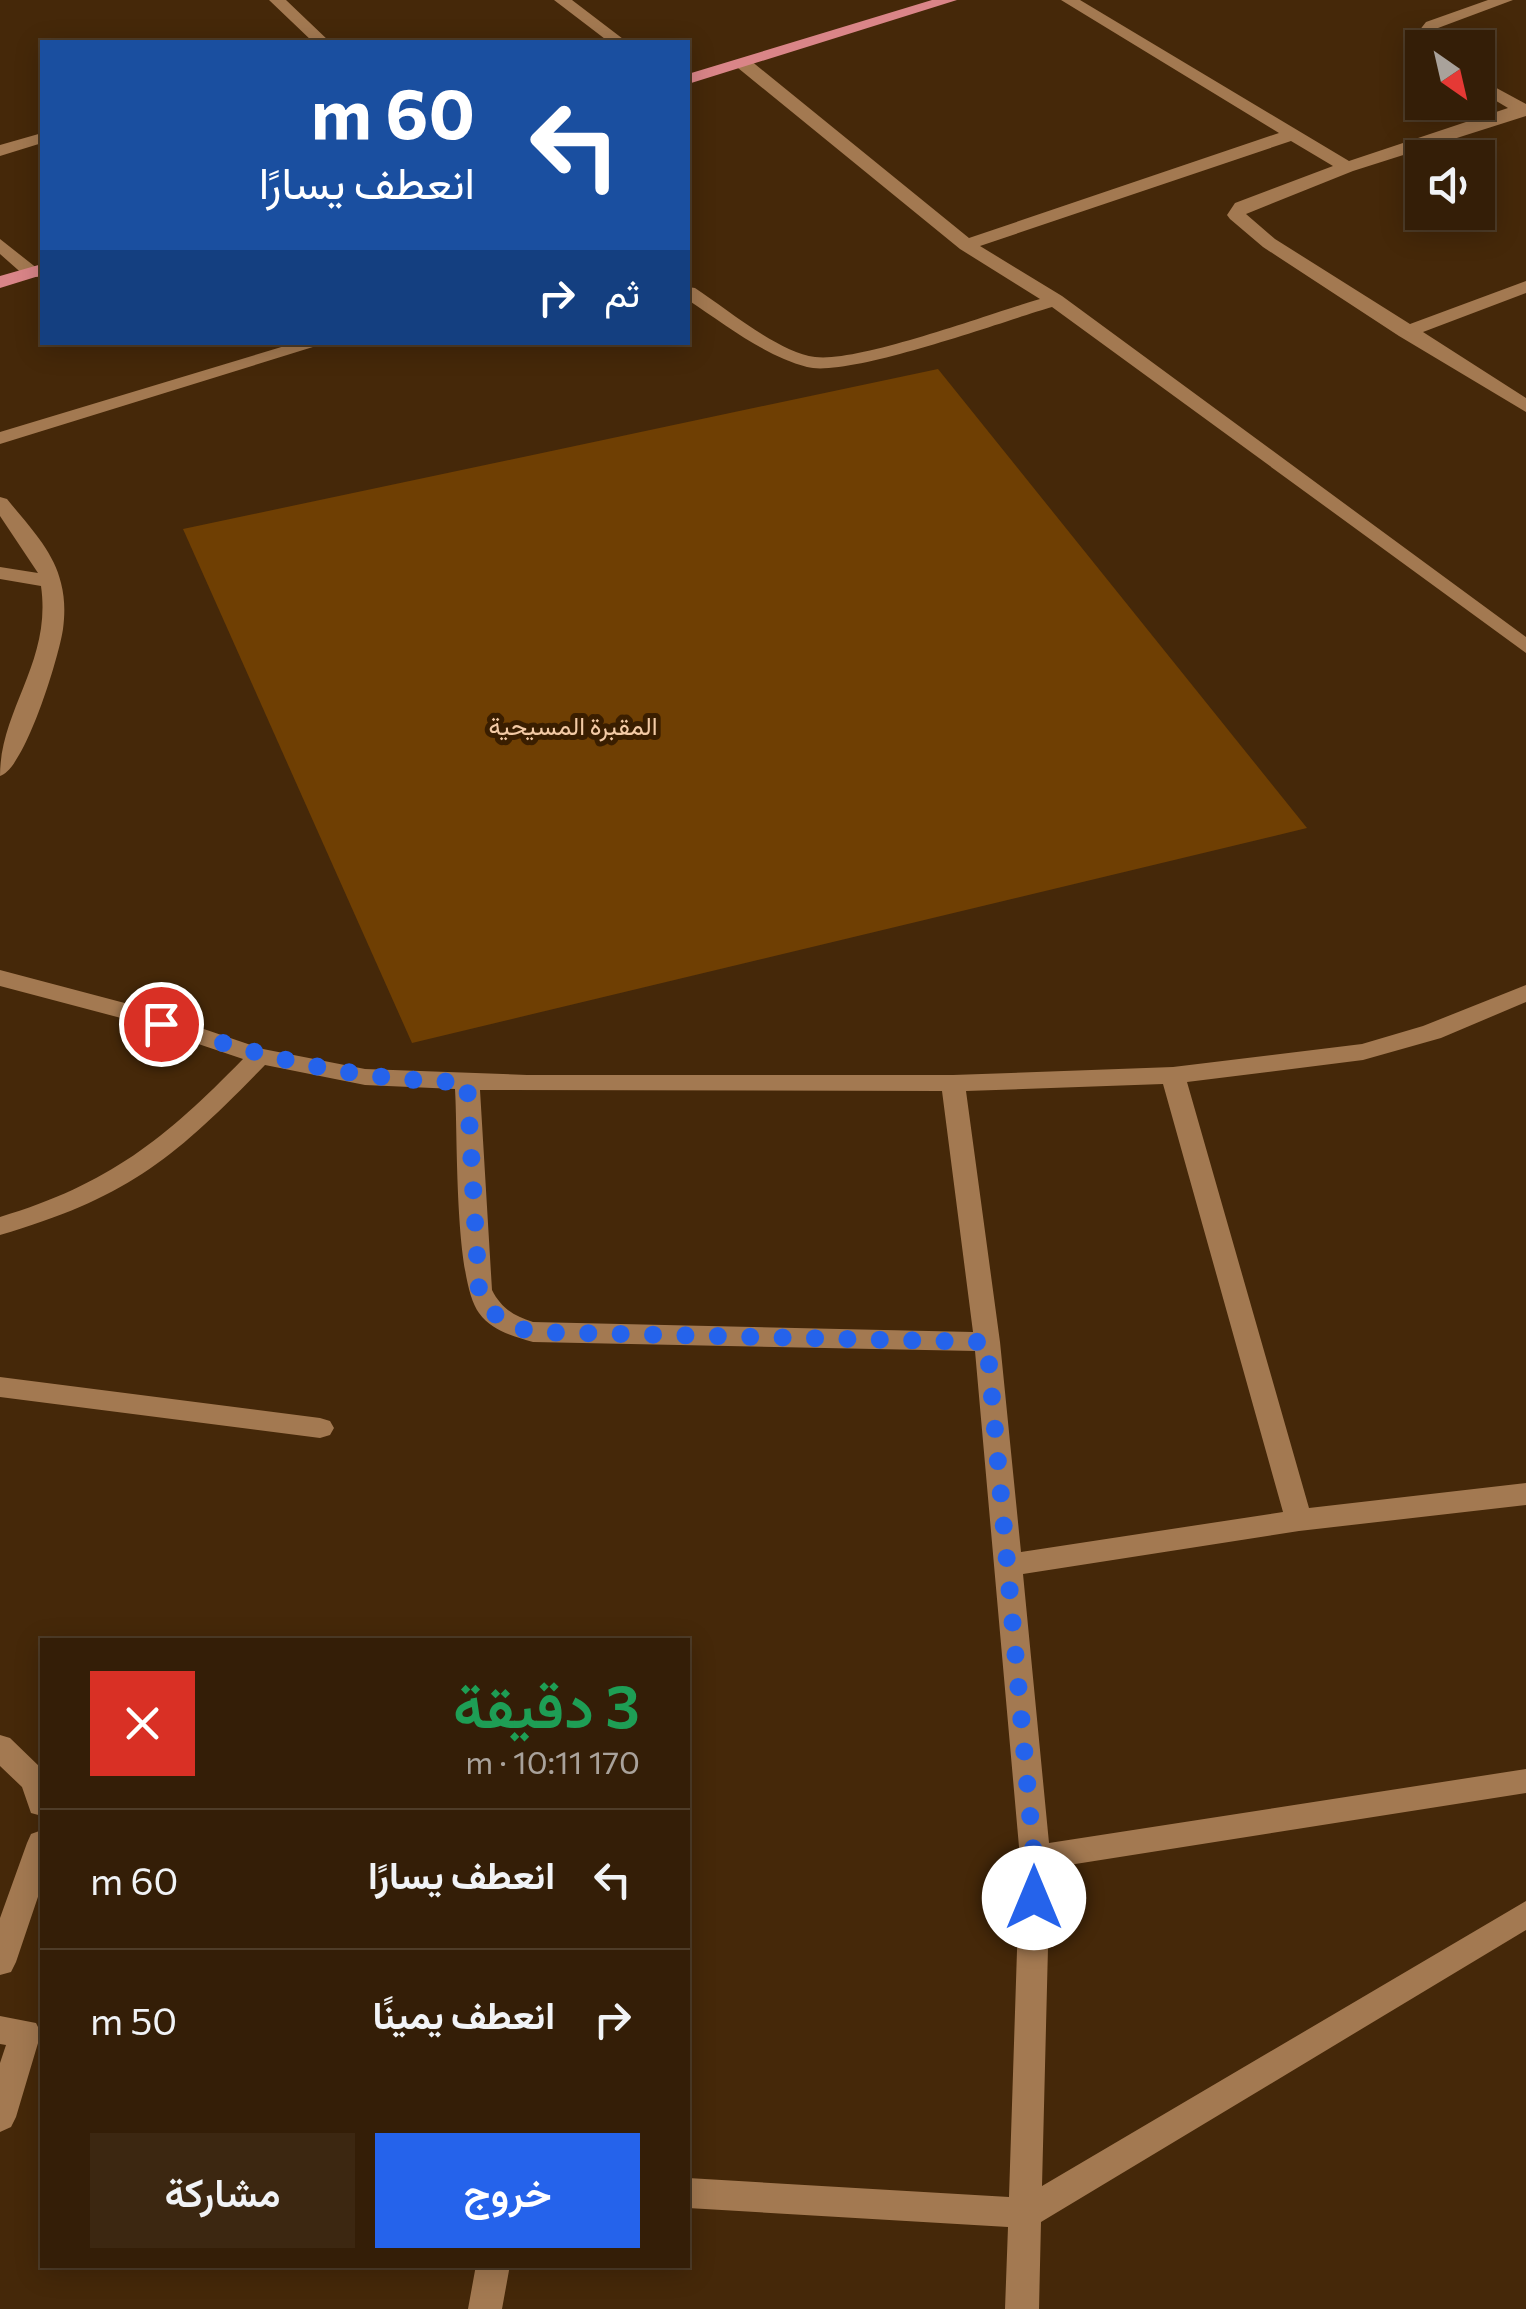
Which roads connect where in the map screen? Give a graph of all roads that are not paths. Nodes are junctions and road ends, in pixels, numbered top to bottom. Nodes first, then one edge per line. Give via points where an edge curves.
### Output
1 (277, 0) edge
2 (562, 0) edge
3 (950, 0) edge
4 (1068, 0) edge
5 (1506, 0) edge
6 (1428, 30) edge
7 (320, 40) edge
8 (616, 40) edge
9 (744, 64) junction
10 (690, 78) edge
11 (1495, 93) edge
12 (1524, 110) edge
13 (1291, 135) junction
14 (40, 139) edge
15 (0, 151) edge
16 (1347, 168) junction
17 (0, 244) edge
18 (966, 245) junction
19 (37, 271) edge
20 (0, 282) edge
21 (1526, 287) edge
22 (690, 293) edge
23 (1055, 300) junction
24 (1406, 332) junction
25 (310, 345) edge
26 (1526, 406) edge
27 (0, 438) edge
28 (0, 503) edge
29 (0, 573) edge
30 (51, 582) junction
31 (1526, 647) edge
32 (0, 769) edge
33 (0, 978) edge
34 (1526, 993) edge
35 (260, 1056) junction
36 (1172, 1075) junction
37 (467, 1082) junction
38 (953, 1083) junction
39 (0, 1226) edge
40 (987, 1342) junction
41 (0, 1387) edge
42 (320, 1428) dead end
43 (1526, 1494) edge
44 (1299, 1520) junction
45 (1010, 1565) junction
46 (0, 1747) edge
47 (1526, 1781) edge
48 (40, 1797) edge
49 (40, 1850) edge
50 (1034, 1858) junction
51 (1526, 1914) edge
52 (0, 1962) edge
53 (23, 2035) edge
54 (0, 2116) edge
55 (690, 2194) edge
56 (1026, 2213) junction
57 (493, 2268) edge
58 (485, 2309) edge
59 (1022, 2309) edge

1 - 7 street
2 - 8 street
3 - 9 main road
4 - 13 street
5 - 6 street
9 - 10 main road
9 - 18 street
11 - 12 street
12 - 16 street
13 - 16 street
13 - 18 street
14 - 15 street
16 - 24 street via 1241,206 1236,215
17 - 19 street
18 - 23 street
19 - 20 main road
21 - 24 street
22 - 23 street via 781,352 814,363 850,360
23 - 31 street
24 - 26 street
25 - 27 street
28 - 30 street
29 - 30 street
30 - 32 street via 54,626 23,725
33 - 35 street
34 - 36 street via 1363,1052
35 - 37 street via 365,1077
35 - 39 street via 172,1144 97,1190
36 - 38 street
36 - 44 street
37 - 38 street
37 - 40 street via 479,1290 501,1322 532,1332
38 - 40 street
40 - 45 street
41 - 42 street
43 - 44 street
44 - 45 street
45 - 50 street
46 - 48 street via 35,1781
47 - 50 street
49 - 52 street
50 - 56 street
51 - 56 street
53 - 54 street
55 - 56 street
56 - 59 street
57 - 58 street

